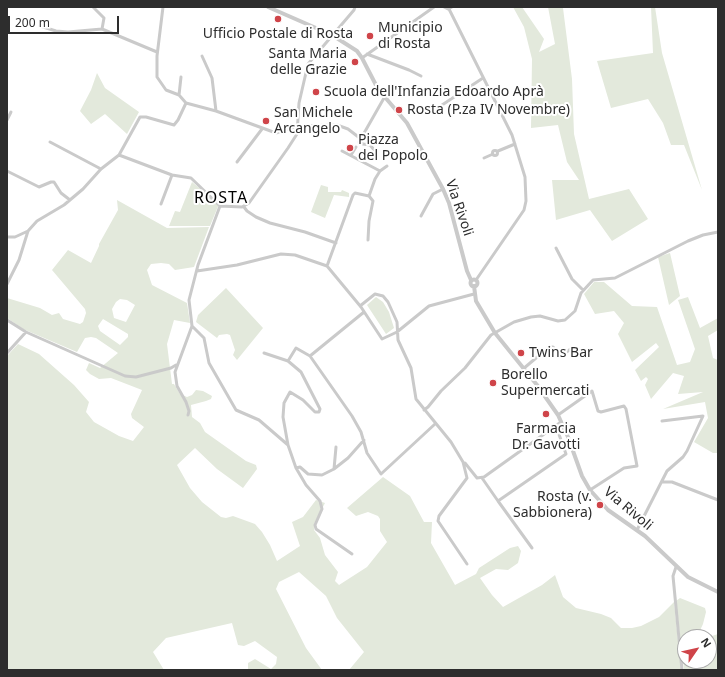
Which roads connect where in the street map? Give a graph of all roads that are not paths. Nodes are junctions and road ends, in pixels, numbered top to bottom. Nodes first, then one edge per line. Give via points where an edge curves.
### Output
1 (93, 7) edge
2 (163, 7) edge
3 (268, 7) edge
4 (355, 7) edge
5 (434, 7) edge
6 (444, 7) edge
7 (450, 8) edge
8 (40, 26) dead end
9 (102, 29) junction
10 (332, 35) junction
11 (157, 52) junction
12 (367, 54) junction
13 (202, 56) dead end
14 (362, 58) junction
15 (421, 76) dead end
16 (181, 77) dead end
17 (483, 78) junction
18 (179, 95) junction
19 (384, 98) junction
20 (186, 103) junction
21 (442, 105) dead end
22 (216, 111) junction
23 (11, 112) dead end
24 (7, 120) edge
25 (297, 126) junction
26 (262, 129) junction
27 (360, 141) junction
28 (50, 142) dead end
29 (515, 144) junction
30 (356, 147) dead end
31 (342, 151) dead end
32 (375, 151) dead end
33 (119, 155) junction
34 (351, 155) junction
35 (484, 158) dead end
36 (237, 162) dead end
37 (387, 166) dead end
38 (101, 169) junction
39 (7, 171) edge
40 (380, 171) junction
41 (172, 175) junction
42 (443, 189) junction
43 (370, 195) junction
44 (70, 200) junction
45 (161, 204) dead end
46 (220, 206) junction
47 (244, 206) junction
48 (421, 216) dead end
49 (28, 231) junction
50 (718, 232) edge
51 (7, 237) edge
52 (368, 240) dead end
53 (336, 243) junction
54 (556, 248) dead end
55 (328, 266) junction
56 (197, 271) junction
57 (474, 280) junction
58 (7, 284) edge
59 (583, 290) junction
60 (474, 294) junction
61 (360, 306) junction
62 (364, 312) junction
63 (7, 320) edge
64 (192, 326) junction
65 (26, 332) junction
66 (398, 332) junction
67 (494, 333) junction
68 (572, 348) dead end
69 (264, 352) dead end
70 (7, 353) edge
71 (310, 356) junction
72 (288, 361) junction
73 (176, 365) junction
74 (523, 369) junction
75 (424, 410) junction
76 (188, 414) dead end
77 (558, 415) junction
78 (662, 421) dead end
79 (561, 422) junction
80 (435, 424) junction
81 (556, 426) junction
82 (364, 440) junction
83 (288, 445) junction
84 (336, 447) dead end
85 (464, 462) junction
86 (296, 468) junction
87 (334, 469) junction
88 (482, 478) junction
89 (662, 482) junction
90 (590, 490) junction
91 (718, 500) edge
92 (498, 501) junction
93 (637, 530) junction
94 (532, 548) dead end
95 (352, 554) dead end
96 (467, 564) dead end
97 (676, 567) junction
98 (718, 592) edge
99 (682, 670) edge

1 - 9 street via 104,18
2 - 11 street
3 - 10 street, Via Rivoli
4 - 10 street
5 - 12 street
6 - 7 street
7 - 17 street
8 - 9 street via 68,32
9 - 11 street
10 - 14 street, Via Rivoli via 357,51
10 - 25 street via 308,64 299,103
11 - 18 street via 157,77 166,90
12 - 14 street
12 - 15 street
13 - 22 street via 212,78
14 - 19 street, Via Rivoli
16 - 18 street
17 - 21 street
17 - 29 street
18 - 20 street
19 - 27 street
19 - 42 street, Via Rivoli via 407,123
20 - 22 street
20 - 33 street via 174,125 140,117
22 - 26 street
23 - 24 street
25 - 26 street via 279,133
25 - 27 street via 337,125 348,129
25 - 47 street via 296,134 288,148 254,198
26 - 36 street
27 - 32 street via 370,145
28 - 38 street
29 - 35 street via 496,155
29 - 57 street via 525,176 525,206
30 - 34 street
31 - 34 street
33 - 38 street
33 - 41 street
34 - 40 street
37 - 40 street
38 - 44 street via 89,184
39 - 44 street via 39,187 54,182 61,193
40 - 43 street
41 - 45 street
41 - 46 street via 195,181
42 - 48 street via 432,194
42 - 57 street, Via Rivoli via 467,271
43 - 52 street via 373,201
43 - 53 street via 353,195
44 - 49 street
46 - 47 street
46 - 56 street
47 - 53 street via 256,217 270,223
49 - 51 street via 15,237
49 - 58 street via 19,260
50 - 59 street via 688,241 615,278 593,280
53 - 55 street
54 - 59 street via 572,278
55 - 56 street via 295,255 281,254 237,265
55 - 61 street
56 - 64 street via 189,300
57 - 60 street, Via Rivoli via 471,284 474,286
59 - 67 street via 575,311 568,319 558,321 540,316 531,317 514,322
60 - 66 street via 429,306
60 - 67 street, Via Rivoli
61 - 62 street
61 - 66 street via 376,294 383,296 393,310
62 - 66 street via 381,339
62 - 71 street
63 - 65 street
64 - 73 street
64 - 83 street via 204,338 209,363 236,410 259,420
65 - 70 street
65 - 73 street via 125,376 136,377
66 - 75 street via 398,340 411,368 414,394
67 - 74 street, Via Rivoli
67 - 75 street via 465,368
68 - 74 street via 561,356 553,347 549,347
69 - 72 street
71 - 72 street via 296,348
71 - 82 street via 352,416
72 - 83 street via 301,372 320,408 319,412 314,412 303,400 290,392 284,404 283,417
73 - 76 street via 177,386 186,402
74 - 77 street, Via Rivoli
75 - 80 street
77 - 79 street, Via Rivoli
77 - 90 street via 592,391 598,411 626,407 637,466 624,468
78 - 89 street via 703,416 683,457 667,471
79 - 81 street
79 - 90 street, Via Rivoli via 578,467
80 - 82 street via 381,474 367,453
80 - 85 street
81 - 88 street
81 - 92 street via 566,454
82 - 87 street
83 - 86 street
84 - 87 street
85 - 88 street via 475,475
85 - 96 street via 467,478 438,521
86 - 87 street via 300,467 308,474 322,475
86 - 95 street via 320,501 322,509 315,525 316,529
88 - 92 street
89 - 91 street via 669,481
89 - 93 street
90 - 93 street, Via Rivoli via 608,510
92 - 94 street
93 - 97 street, Via Rivoli
97 - 98 street, Via Rivoli via 696,582
97 - 99 street via 673,576

